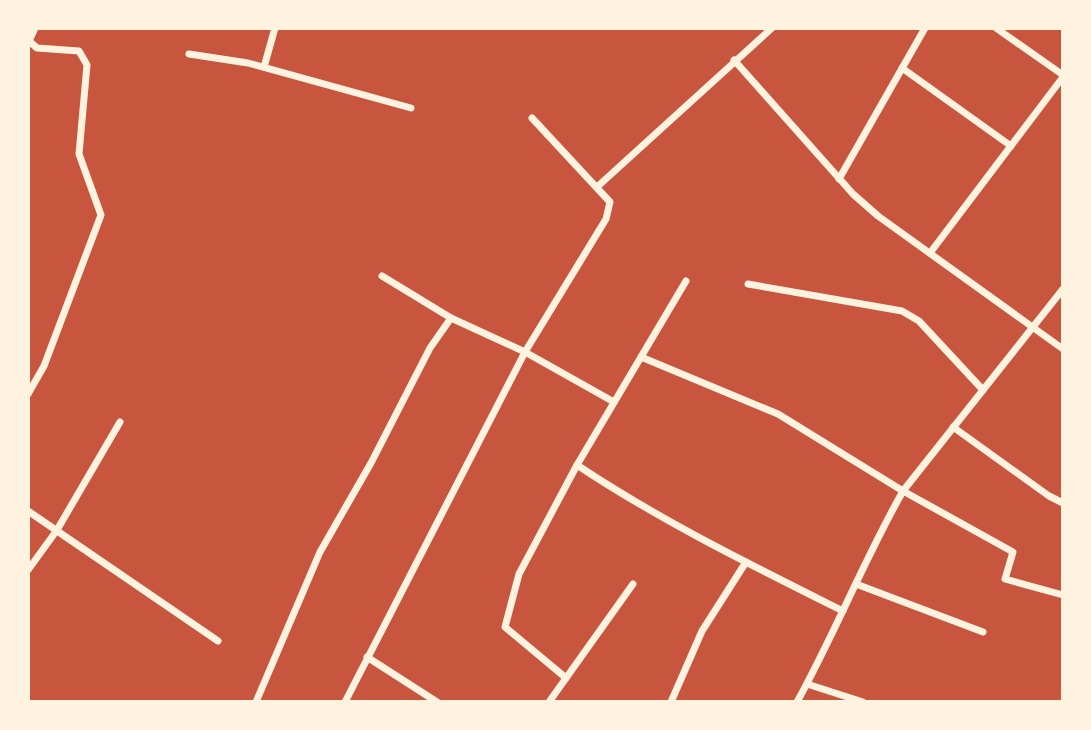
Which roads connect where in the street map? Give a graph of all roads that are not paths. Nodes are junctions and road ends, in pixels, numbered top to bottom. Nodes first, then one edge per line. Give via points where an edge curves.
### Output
1 (35, 28) edge
2 (275, 28) edge
3 (772, 28) edge
4 (925, 28) edge
5 (996, 28) edge
6 (189, 54) dead end
7 (734, 60) junction
8 (264, 67) junction
9 (902, 68) junction
10 (1063, 76) edge
11 (411, 108) dead end
12 (532, 118) dead end
13 (1012, 146) junction
14 (839, 178) junction
15 (597, 187) junction
16 (930, 253) junction
17 (382, 276) dead end
18 (686, 281) dead end
19 (748, 284) dead end
20 (1063, 289) edge
21 (452, 318) junction
22 (1032, 327) junction
23 (1063, 349) edge
24 (525, 352) junction
25 (641, 357) junction
26 (983, 390) junction
27 (28, 394) edge
28 (614, 402) junction
29 (120, 422) dead end
30 (953, 427) junction
31 (577, 465) junction
32 (903, 491) junction
33 (1063, 503) edge
34 (28, 511) edge
35 (57, 530) junction
36 (746, 562) junction
37 (28, 570) edge
38 (632, 584) dead end
39 (856, 584) junction
40 (1063, 595) edge
41 (843, 611) junction
42 (983, 632) dead end
43 (218, 641) dead end
44 (368, 657) junction
45 (566, 678) junction
46 (807, 684) junction
47 (256, 702) edge
48 (345, 702) edge
49 (437, 702) edge
50 (548, 702) edge
51 (671, 702) edge
52 (797, 702) edge
53 (863, 702) edge

1 - 27 street via 29,41 37,48 79,51 87,65 79,154 101,215 44,366
2 - 8 street
3 - 7 street
4 - 9 street
5 - 10 street
6 - 8 street
7 - 14 street
7 - 15 street
8 - 11 street
9 - 13 street
9 - 14 street
10 - 13 street
12 - 15 street
13 - 16 street
14 - 16 street via 878,216
15 - 24 street via 610,202 607,219
16 - 22 street
17 - 21 street
18 - 25 street
19 - 26 street via 902,311 919,321
20 - 22 street
21 - 24 street
21 - 47 street via 430,348 320,552
22 - 23 street
22 - 26 street
24 - 28 street
24 - 44 street
25 - 28 street
25 - 32 street via 778,414
26 - 30 street
28 - 31 street
29 - 35 street
30 - 32 street
30 - 33 street
31 - 36 street
31 - 45 street via 519,574 505,627
32 - 39 street
32 - 40 street via 1013,552 1005,579
34 - 35 street
35 - 37 street
35 - 43 street
36 - 41 street
36 - 51 street via 702,631
38 - 45 street
39 - 41 street
39 - 42 street
41 - 46 street
44 - 48 street
44 - 49 street
45 - 50 street
46 - 52 street
46 - 53 street

